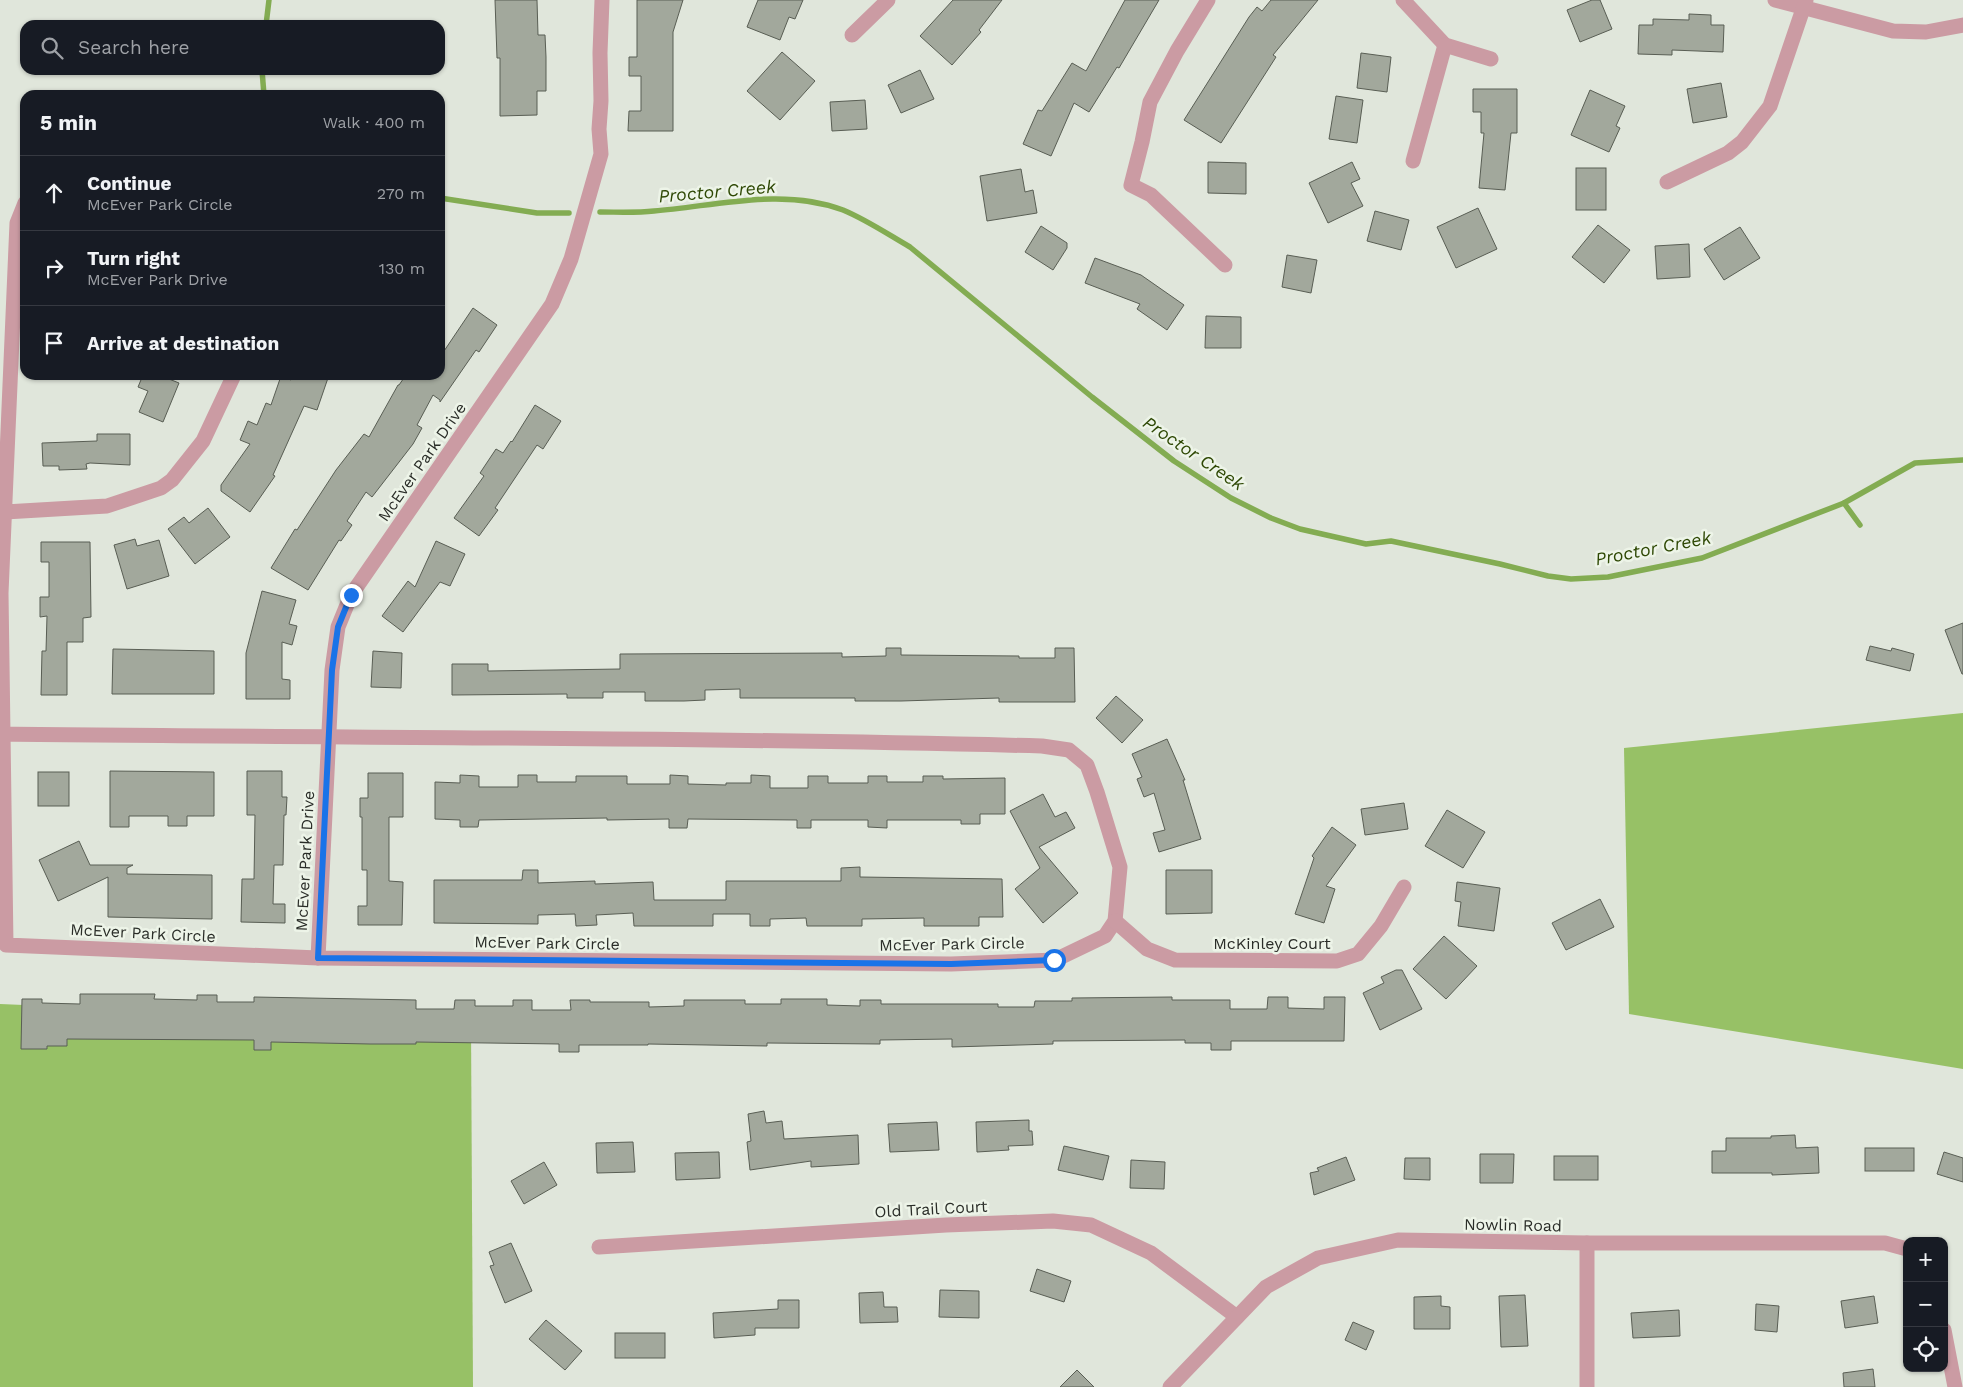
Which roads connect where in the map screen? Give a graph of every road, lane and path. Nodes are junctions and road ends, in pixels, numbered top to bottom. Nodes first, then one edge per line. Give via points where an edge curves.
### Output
1 (602, 0) edge
2 (888, 0) edge
3 (1208, 0) edge
4 (1403, 0) edge
5 (1775, 0) edge
6 (1804, 4) edge
7 (1963, 25) edge
8 (852, 35) dead end
9 (1445, 45) junction
10 (1492, 59) dead end
11 (1413, 161) dead end
12 (1667, 182) dead end
13 (20, 216) edge
14 (1225, 265) dead end
15 (232, 380) edge
16 (5, 512) junction
17 (3, 734) junction
18 (329, 738) junction
19 (1404, 887) dead end
20 (1114, 921) junction
21 (318, 958) junction
22 (1587, 1243) junction
23 (599, 1247) dead end
24 (1903, 1248) edge
25 (1238, 1317) junction
26 (1948, 1351) edge
27 (1170, 1387) edge
28 (1587, 1387) edge
29 (1955, 1387) edge

1 - 18 street, McEver Park Drive via 601,154 571,260 552,304 351,595 338,627 332,670
2 - 8 street
3 - 14 street via 1150,102 1131,185 1151,195
4 - 9 street
5 - 6 street
6 - 7 street via 1893,31 1926,32
6 - 12 street via 1770,106 1742,142 1728,153
9 - 10 street
9 - 11 street
13 - 16 street, McEver Park Circle via 17,223
15 - 16 street via 203,441 172,480 161,488 107,506
16 - 17 street, McEver Park Circle via 1,593
17 - 18 street
17 - 21 street, McEver Park Circle via 6,945
18 - 20 street via 856,741 1042,746 1069,750 1087,765 1120,867
18 - 21 street, McEver Park Drive
19 - 20 street, McKinley Court via 1381,926 1358,954 1336,961 1175,960 1147,949
20 - 21 street, McEver Park Circle via 1105,936 1054,960 951,964
22 - 24 street, Nowlin Road via 1885,1243
22 - 25 street, Nowlin Road via 1398,1240 1318,1258 1266,1286
22 - 28 street
23 - 25 street, Old Trail Court via 1053,1221 1091,1226 1151,1252
25 - 27 street, Nowlin Road
26 - 29 street

